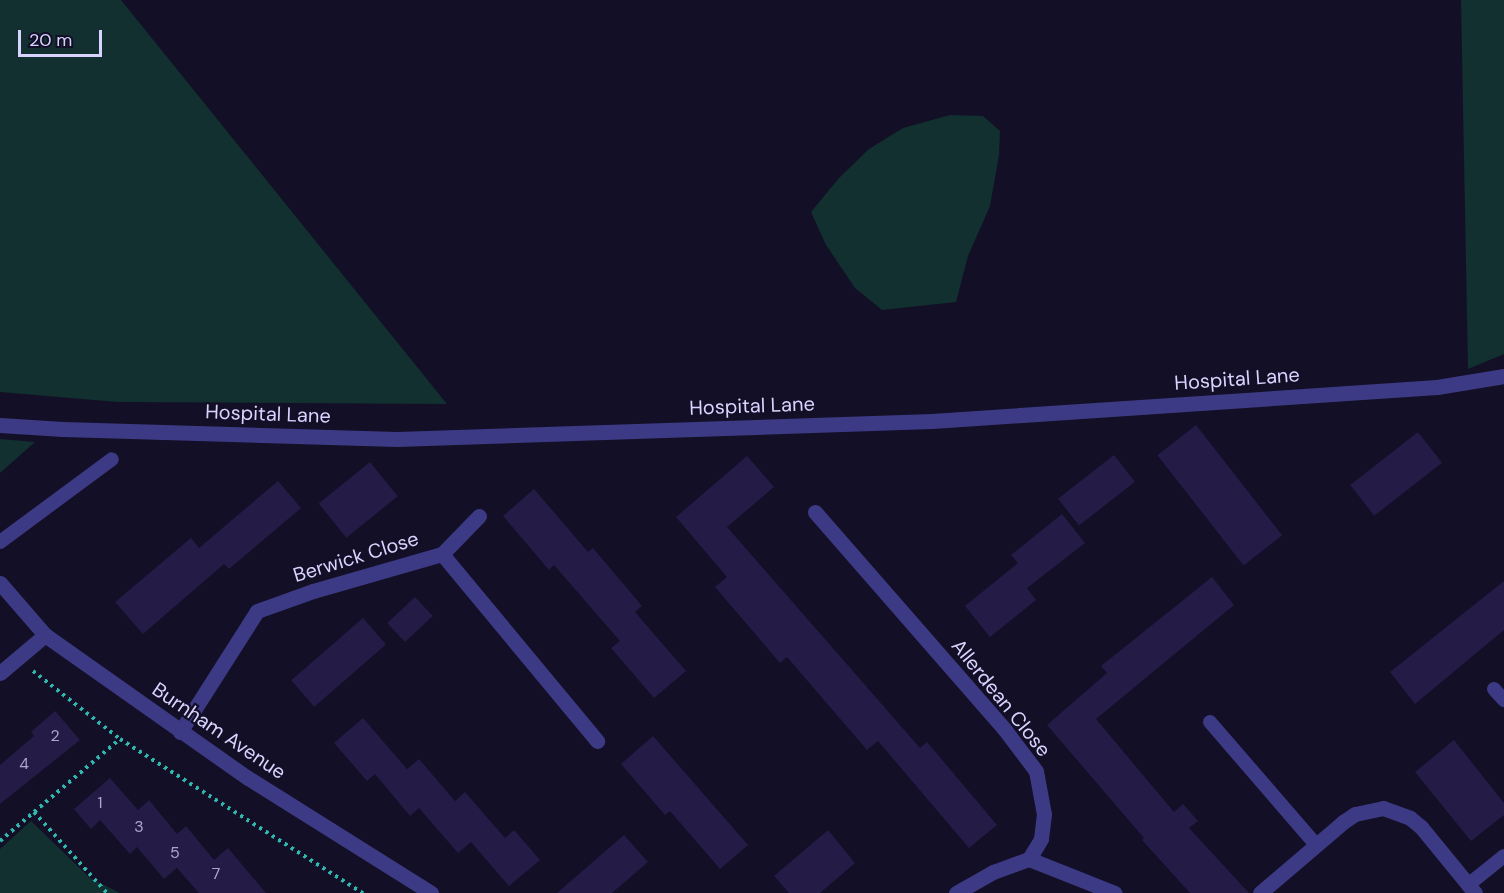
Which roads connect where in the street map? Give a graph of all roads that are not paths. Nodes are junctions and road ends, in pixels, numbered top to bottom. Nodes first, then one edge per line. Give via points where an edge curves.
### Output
1 (1504, 376) edge
2 (0, 425) edge
3 (112, 459) dead end
4 (815, 512) dead end
5 (479, 516) dead end
6 (0, 542) edge
7 (442, 554) junction
8 (0, 583) edge
9 (45, 635) junction
10 (0, 674) edge
11 (1494, 689) dead end
12 (1504, 700) edge
13 (1210, 722) dead end
14 (180, 732) junction
15 (597, 741) dead end
16 (1316, 845) junction
17 (1504, 856) edge
18 (1029, 859) junction
19 (1471, 889) edge
20 (431, 893) edge
21 (956, 893) edge
22 (1115, 893) edge
23 (1260, 893) edge

1 - 2 street, Hospital Lane via 1437,387 932,421 421,438
3 - 6 lane
4 - 18 street, Allerdean Close via 1005,730 1036,771 1044,814 1041,838
5 - 7 street
7 - 14 street, Berwick Close via 257,611
7 - 15 street, Berwick Close
8 - 9 street, Burnham Avenue
9 - 10 street
9 - 14 street, Burnham Avenue
11 - 12 lane
13 - 16 lane
14 - 20 street, Burnham Avenue
16 - 19 street via 1356,814 1383,808 1398,811 1421,827
16 - 23 street
17 - 19 lane
18 - 21 street via 993,872
18 - 22 street

